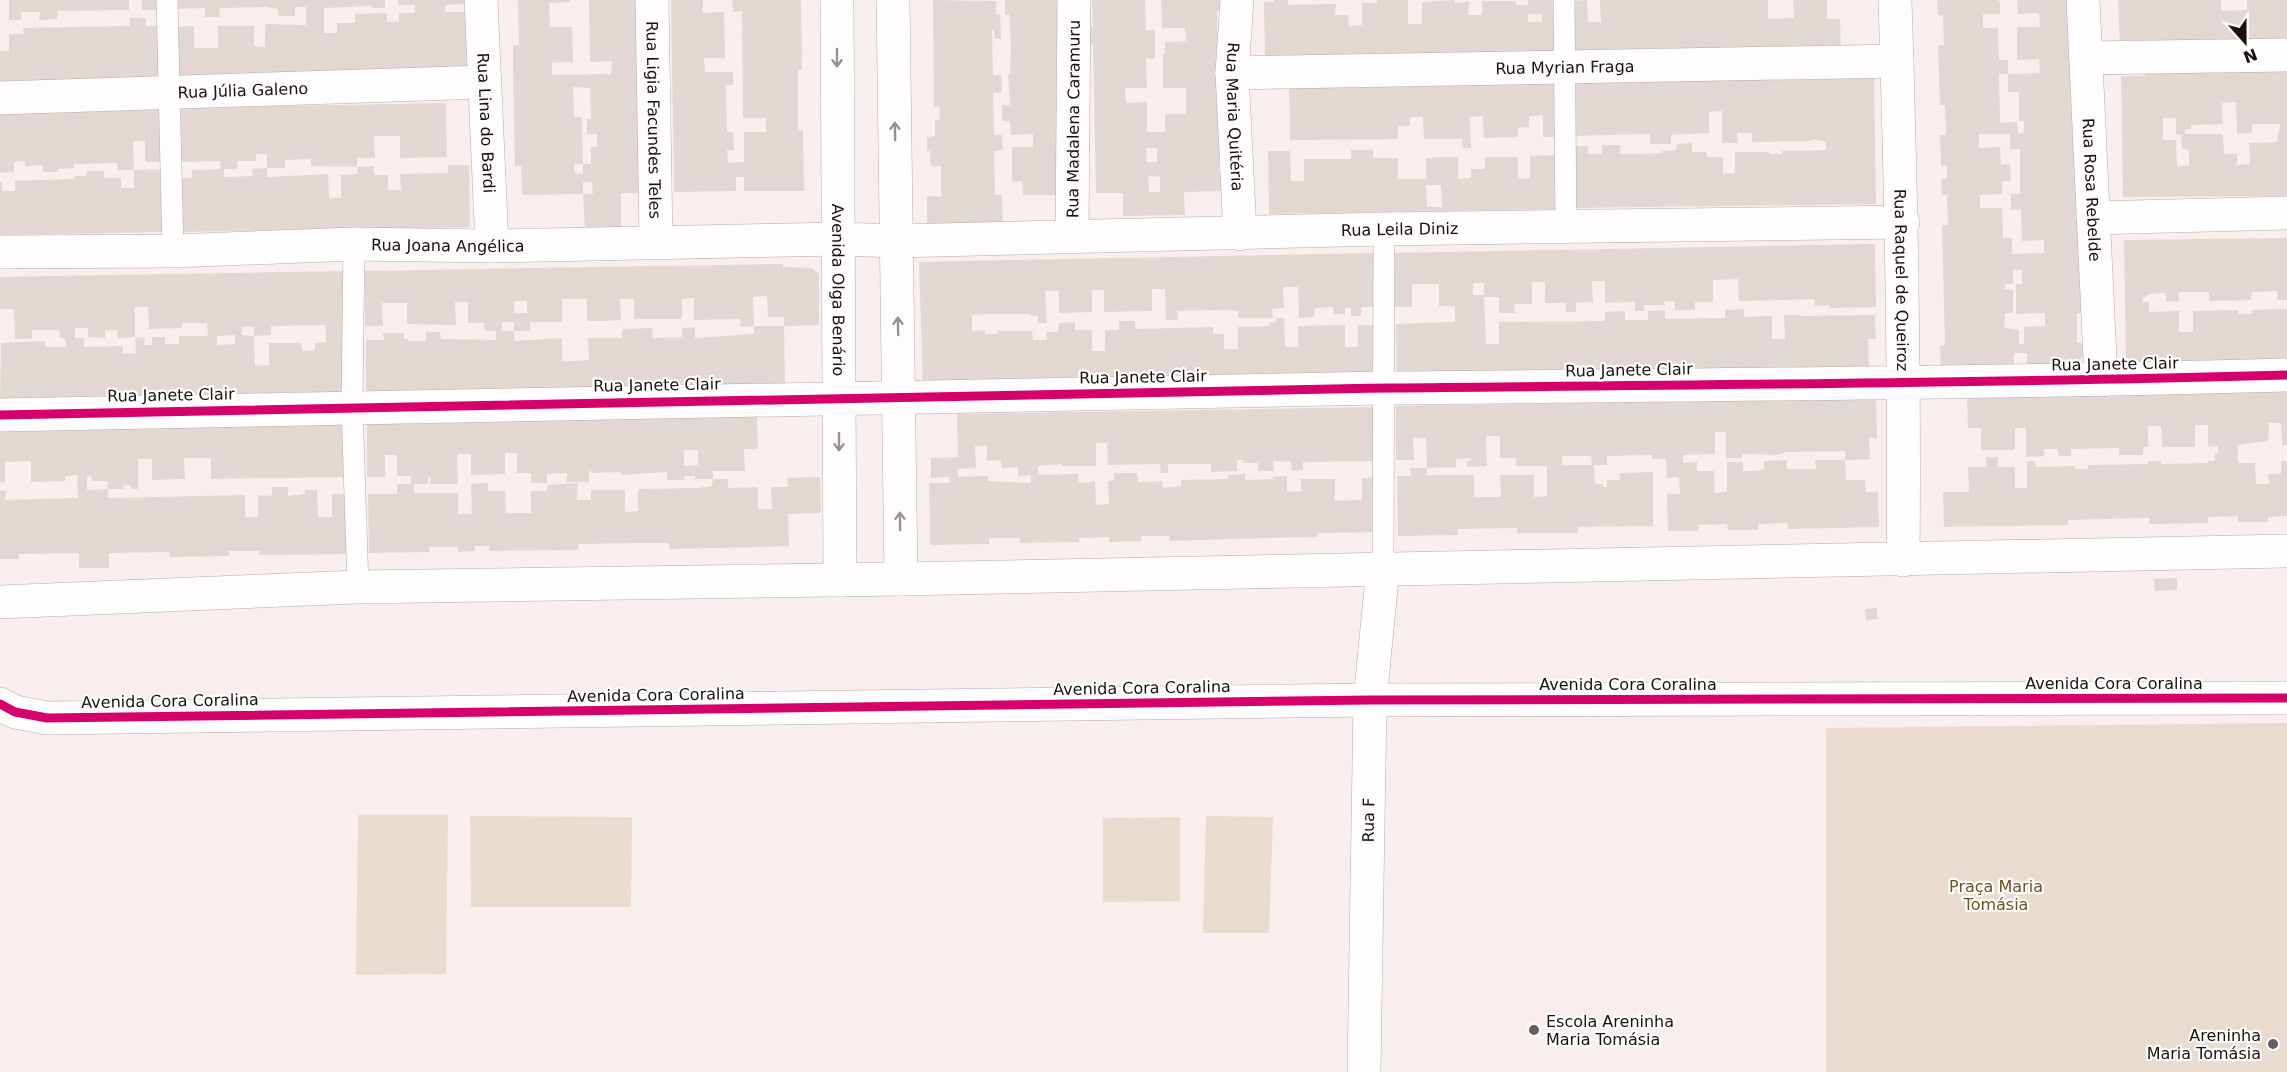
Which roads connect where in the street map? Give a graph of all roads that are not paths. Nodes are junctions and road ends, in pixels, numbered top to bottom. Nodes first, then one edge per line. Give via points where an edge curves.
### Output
1 (167, 0) edge
2 (481, 0) edge
3 (652, 0) edge
4 (837, 0) edge
5 (893, 0) edge
6 (1074, 0) edge
7 (1237, 0) edge
8 (1564, 0) edge
9 (1895, 0) edge
10 (2083, 0) edge
11 (2287, 56) edge
12 (2086, 58) junction
13 (1897, 61) junction
14 (1565, 68) junction
15 (1232, 73) junction
16 (485, 82) junction
17 (168, 94) junction
18 (0, 98) edge
19 (2287, 213) edge
20 (2093, 218) junction
21 (1903, 222) junction
22 (1566, 228) junction
23 (1384, 230) junction
24 (1240, 234) junction
25 (1072, 237) junction
26 (838, 239) junction
27 (897, 241) junction
28 (656, 242) junction
29 (354, 243) junction
30 (492, 246) junction
31 (173, 250) junction
32 (0, 252) edge
33 (2287, 375) edge
34 (2101, 380) junction
35 (1905, 382) junction
36 (1383, 388) junction
37 (898, 396) junction
38 (839, 397) junction
39 (352, 406) junction
40 (0, 415) edge
41 (2287, 551) edge
42 (1903, 560) junction
43 (1383, 568) junction
44 (901, 579) junction
45 (840, 580) junction
46 (358, 587) junction
47 (0, 602) edge
48 (2287, 698) edge
49 (1370, 700) junction
50 (0, 704) edge
51 (1364, 1072) edge

1 - 17 lane
2 - 16 street, Rua Lina do Bardi
3 - 28 street, Rua Ligia Facundes Teles
4 -> 26 street, Avenida Olga Benário
27 -> 5 street
6 - 25 street, Rua Madalena Caramuru
7 - 15 street, Rua Maria Quitéria
8 - 14 lane
9 - 13 street, Rua Raquel de Queiroz
10 - 12 street, Rua Rosa Rebelde
11 - 12 street
12 - 20 street, Rua Rosa Rebelde
13 - 14 street, Rua Myrian Fraga
13 - 21 street, Rua Raquel de Queiroz
14 - 15 street, Rua Myrian Fraga
14 - 22 lane
15 - 24 street, Rua Maria Quitéria
16 - 17 street, Rua Júlia Galeno
16 - 30 street, Rua Lina do Bardi
17 - 18 street, Rua Júlia Galeno
17 - 31 lane
19 - 20 street
20 - 34 street, Rua Rosa Rebelde
21 - 22 street, Rua Leila Diniz
21 - 35 street, Rua Raquel de Queiroz
22 - 23 street, Rua Leila Diniz
23 - 24 street, Rua Leila Diniz
23 - 36 lane
24 - 25 street, Rua Leila Diniz
25 - 27 street, Rua Leila Diniz
26 - 27 street, Rua Joana Angélica
26 - 28 street, Rua Joana Angélica
26 - 38 street, Avenida Olga Benário
37 -> 27 street
28 - 30 street, Rua Joana Angélica
29 - 30 street, Rua Joana Angélica
29 - 31 street, Rua Joana Angélica
29 - 39 lane
31 - 32 street, Rua Joana Angélica
33 - 34 street, Rua Janete Clair
34 - 35 street, Rua Janete Clair
35 - 36 street, Rua Janete Clair
35 - 42 street, Rua Raquel de Queiroz
36 - 37 street, Rua Janete Clair
36 - 43 lane
37 - 38 street, Rua Janete Clair
44 -> 37 street
38 - 39 street, Rua Janete Clair
38 -> 45 street, Avenida Olga Benário
39 - 40 street, Rua Janete Clair
39 - 46 lane
41 - 42 street
42 - 43 street
43 - 44 street
43 - 49 street, Rua F
44 - 45 street
45 - 46 street
46 - 47 street
48 - 49 street, Avenida Cora Coralina
49 - 50 street, Avenida Cora Coralina via 47,718 15,712
49 - 51 street, Rua F

